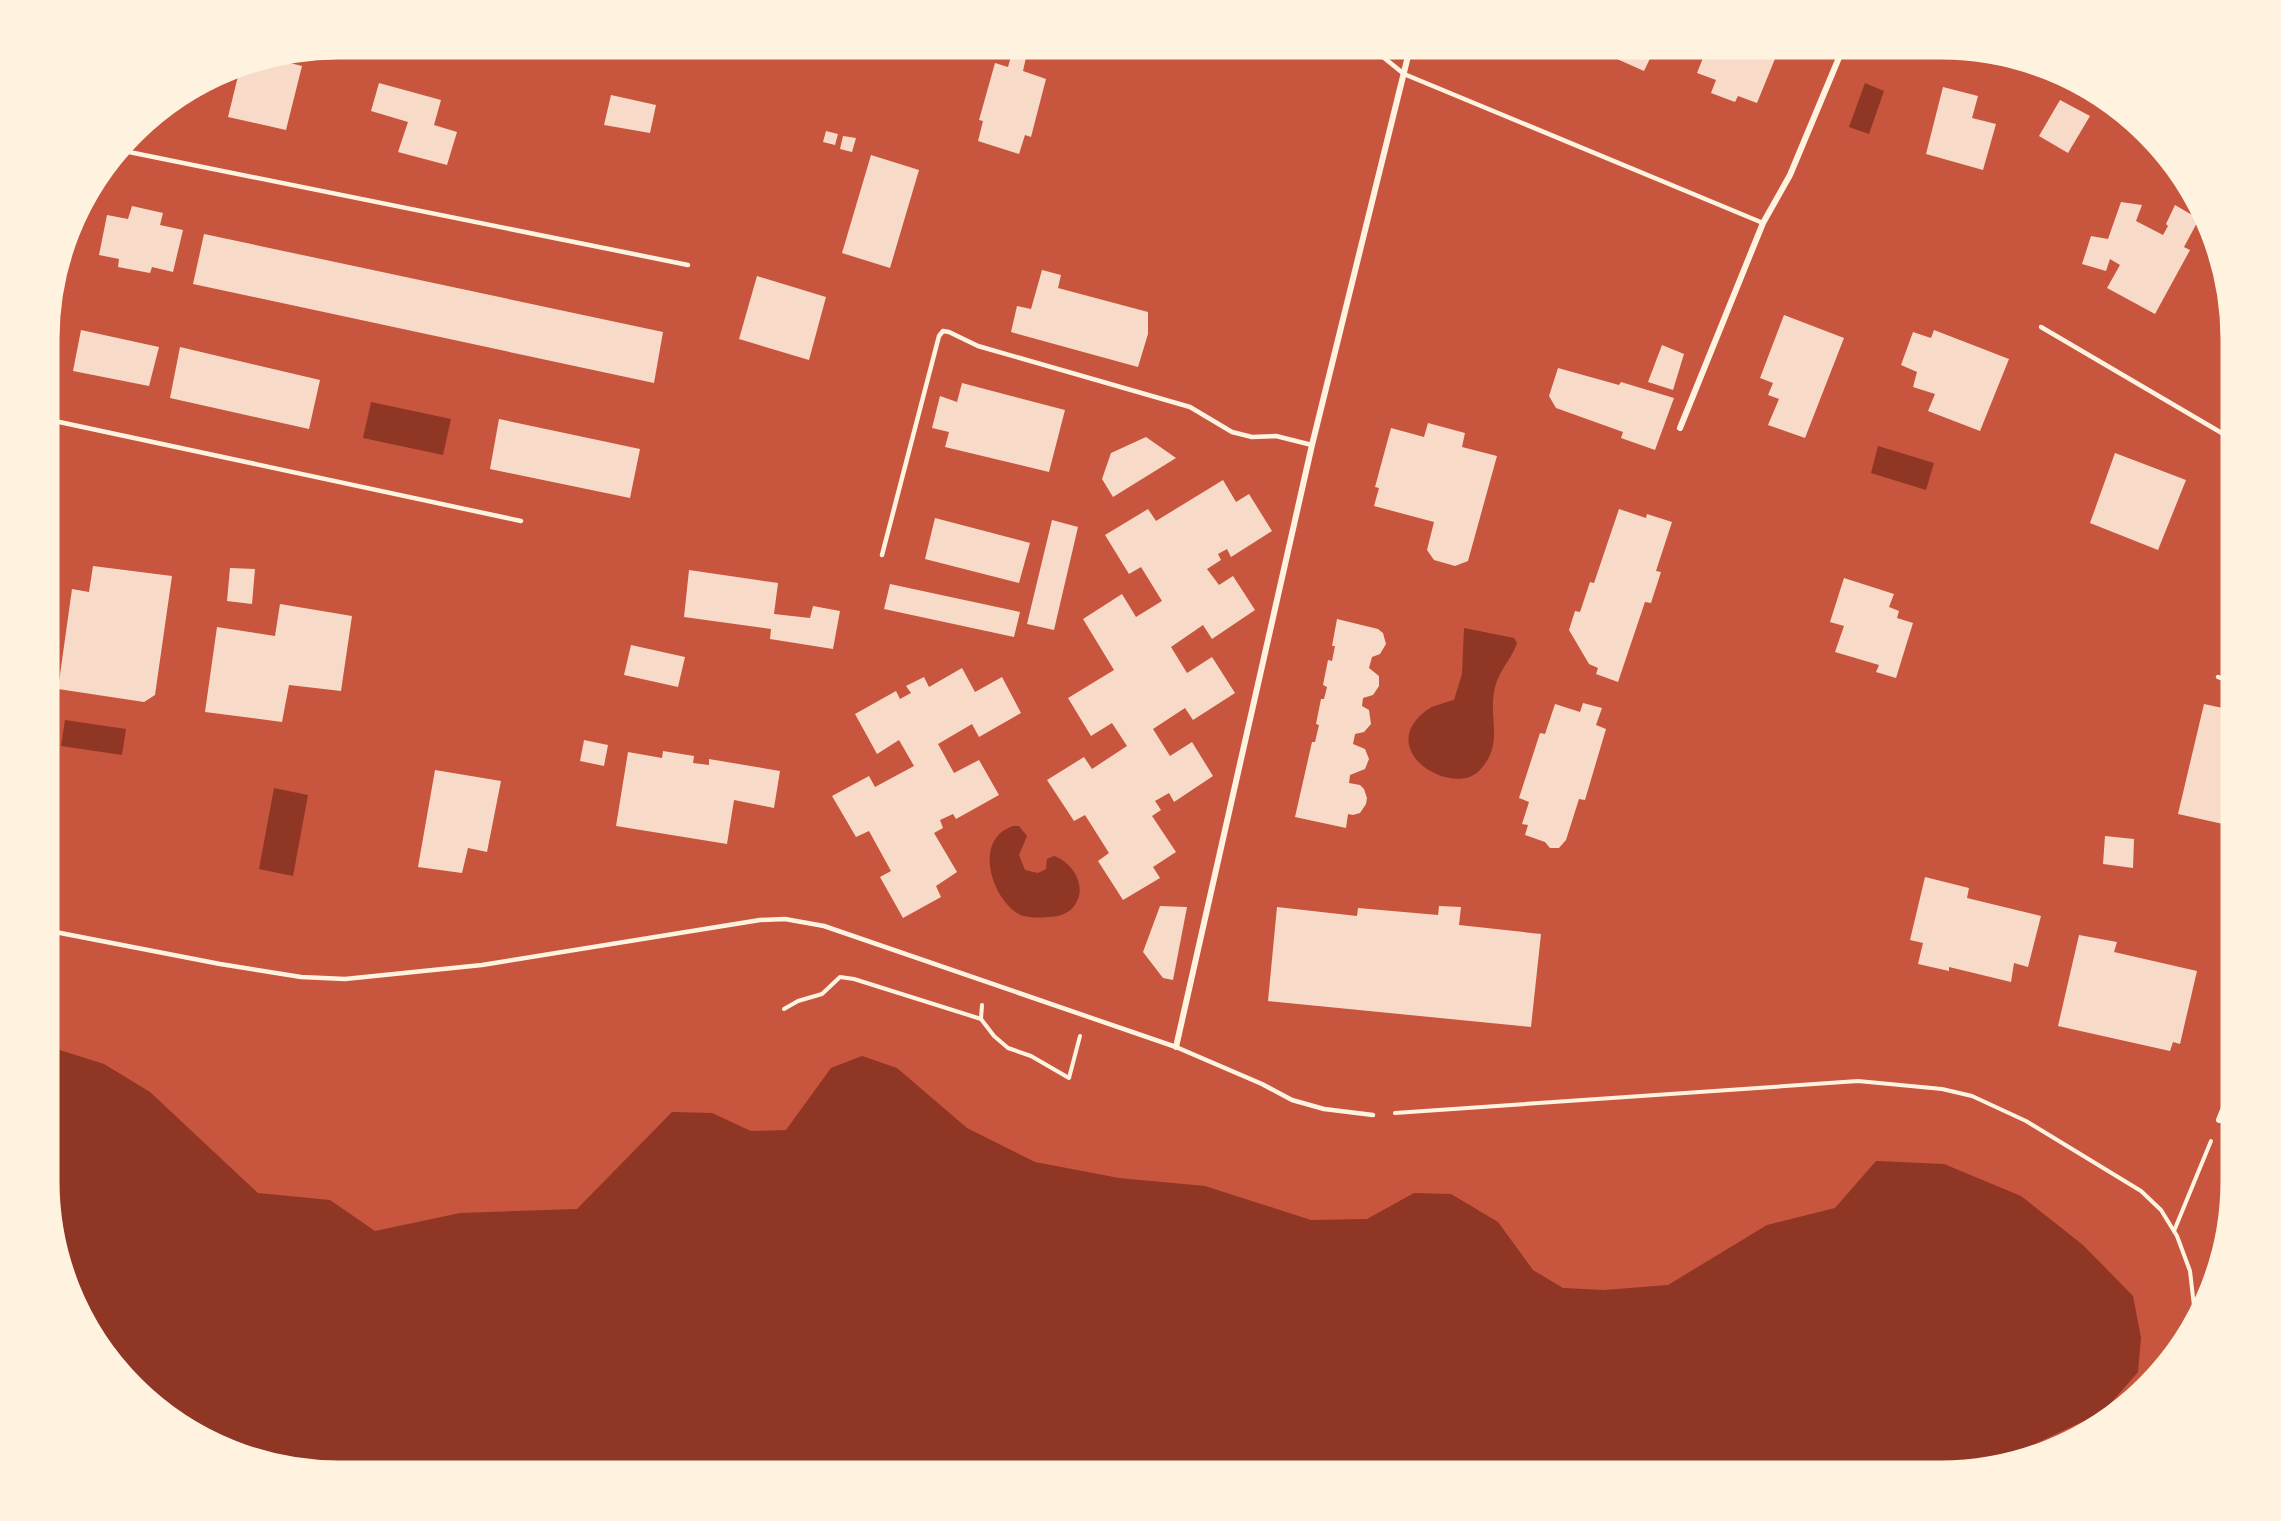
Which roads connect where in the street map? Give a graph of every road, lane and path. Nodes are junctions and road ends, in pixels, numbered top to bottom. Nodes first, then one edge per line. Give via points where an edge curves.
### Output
1 (1384, 58) edge
2 (1408, 58) edge
3 (1839, 58) edge
4 (1404, 74) junction
5 (130, 152) edge
6 (1763, 223) junction
7 (688, 265) dead end
8 (2041, 327) dead end
9 (58, 422) edge
10 (1680, 428) dead end
11 (2222, 433) edge
12 (1312, 445) junction
13 (521, 521) dead end
14 (882, 555) dead end
15 (2218, 677) dead end
16 (2222, 678) edge
17 (58, 933) edge
18 (982, 1005) dead end
19 (784, 1009) dead end
20 (981, 1019) junction
21 (1078, 1043) dead end
22 (1176, 1047) junction
23 (2222, 1113) edge
24 (1373, 1115) joint
25 (2219, 1120) joint
26 (2174, 1232) junction
27 (2194, 1306) edge

1 - 4 lane
2 - 4 street
3 - 6 street via 1790,175
4 - 6 lane
4 - 12 street
5 - 7 lane
6 - 10 street
8 - 11 lane
9 - 13 lane
12 - 14 lane via 1276,436 1252,437 1232,432 1190,407 978,346 943,331
12 - 22 street
15 - 16 lane
17 - 22 lane via 232,966 301,977 345,979 482,965 735,923 785,919 825,926
18 - 20 path
19 - 20 path via 822,994 840,977
20 - 21 path via 1008,1048 1069,1078
22 - 24 lane via 1292,1100 1324,1109
23 - 25 street
24 - 26 path via 1858,1081 1942,1089 1972,1096 2026,1121 2141,1191 2161,1210
25 - 26 path
26 - 27 path via 2190,1271

